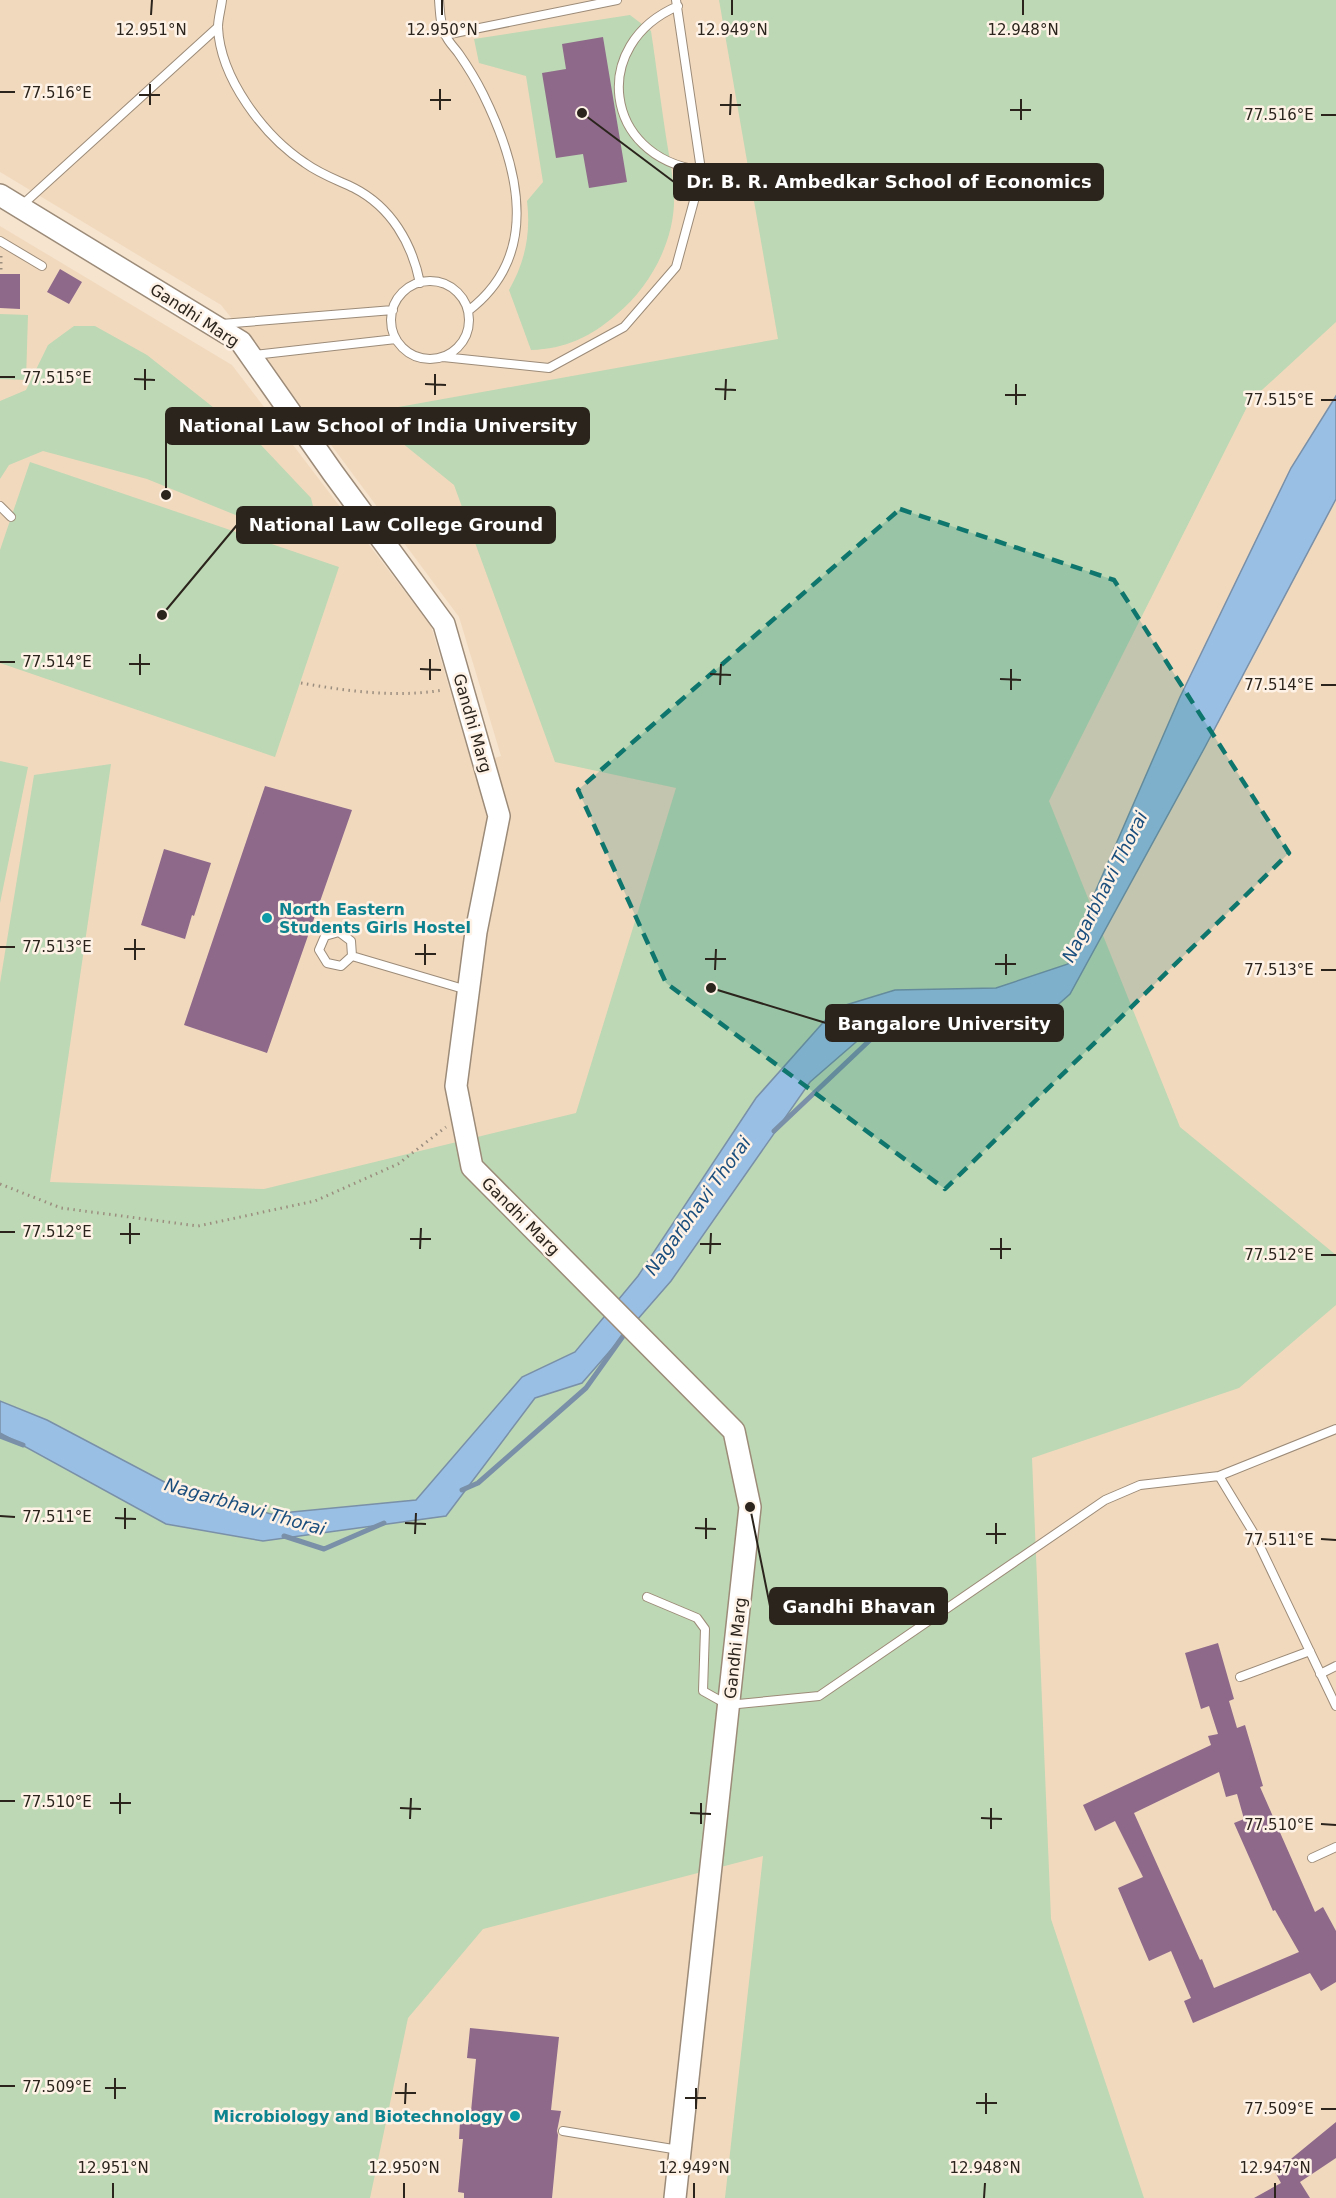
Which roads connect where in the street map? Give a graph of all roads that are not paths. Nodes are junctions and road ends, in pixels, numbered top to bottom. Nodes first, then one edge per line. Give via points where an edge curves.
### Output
1 (222, 0) edge
2 (439, 0) edge
3 (618, 0) edge
4 (677, 3) edge
5 (218, 27) junction
6 (445, 35) junction
7 (699, 170) junction
8 (0, 195) edge
9 (20, 207) junction
10 (0, 241) edge
11 (42, 266) dead end
12 (420, 283) junction
13 (393, 310) junction
14 (468, 311) junction
15 (214, 325) junction
16 (396, 339) junction
17 (251, 356) junction
18 (443, 357) junction
19 (0, 506) edge
20 (11, 517) dead end
21 (352, 956) junction
22 (468, 990) junction
23 (1336, 1429) edge
24 (1219, 1476) junction
25 (647, 1597) dead end
26 (1310, 1651) junction
27 (1336, 1666) edge
28 (1320, 1674) junction
29 (1240, 1677) dead end
30 (728, 1705) junction
31 (1336, 1706) edge
32 (1336, 1847) edge
33 (1312, 1858) dead end
34 (563, 2131) dead end
35 (681, 2150) junction
36 (675, 2198) edge

1 - 5 lane
2 - 6 lane
3 - 6 lane
4 - 7 lane
4 - 7 lane via 651,20 631,43 620,71 620,102 630,128 648,150 672,165
5 - 9 lane
5 - 12 lane via 238,90 263,126 290,153 356,189 385,211 405,238
6 - 14 lane via 471,73 492,115 510,169 517,212 514,243 503,272 488,294
7 - 18 lane via 676,267 624,327 549,368
8 - 9 main road, Gandhi Marg
9 - 15 main road, Gandhi Marg
10 - 11 lane
12 - 13 lane via 400,295
12 - 14 lane via 435,282 454,289
13 - 15 lane
13 - 16 lane via 391,323
14 - 18 lane via 465,336 460,345
15 - 17 main road, Gandhi Marg via 241,342
16 - 17 lane
16 - 18 lane via 413,356
17 - 22 main road, Gandhi Marg via 444,624 500,816
19 - 20 lane
21 - 21 lane via 341,966 327,963 319,950 325,936 339,932 351,940
21 - 22 lane
22 - 30 main road, Gandhi Marg via 456,1086 472,1167 734,1431 750,1507
23 - 24 lane
24 - 26 lane via 1253,1532
24 - 30 lane via 1140,1485 1105,1500 819,1696
25 - 30 lane via 698,1618 705,1629 703,1691
26 - 28 lane
26 - 29 lane
27 - 28 lane
28 - 31 lane
30 - 35 main road, Gandhi Marg
32 - 33 lane
34 - 35 lane
35 - 36 main road, Gandhi Marg

